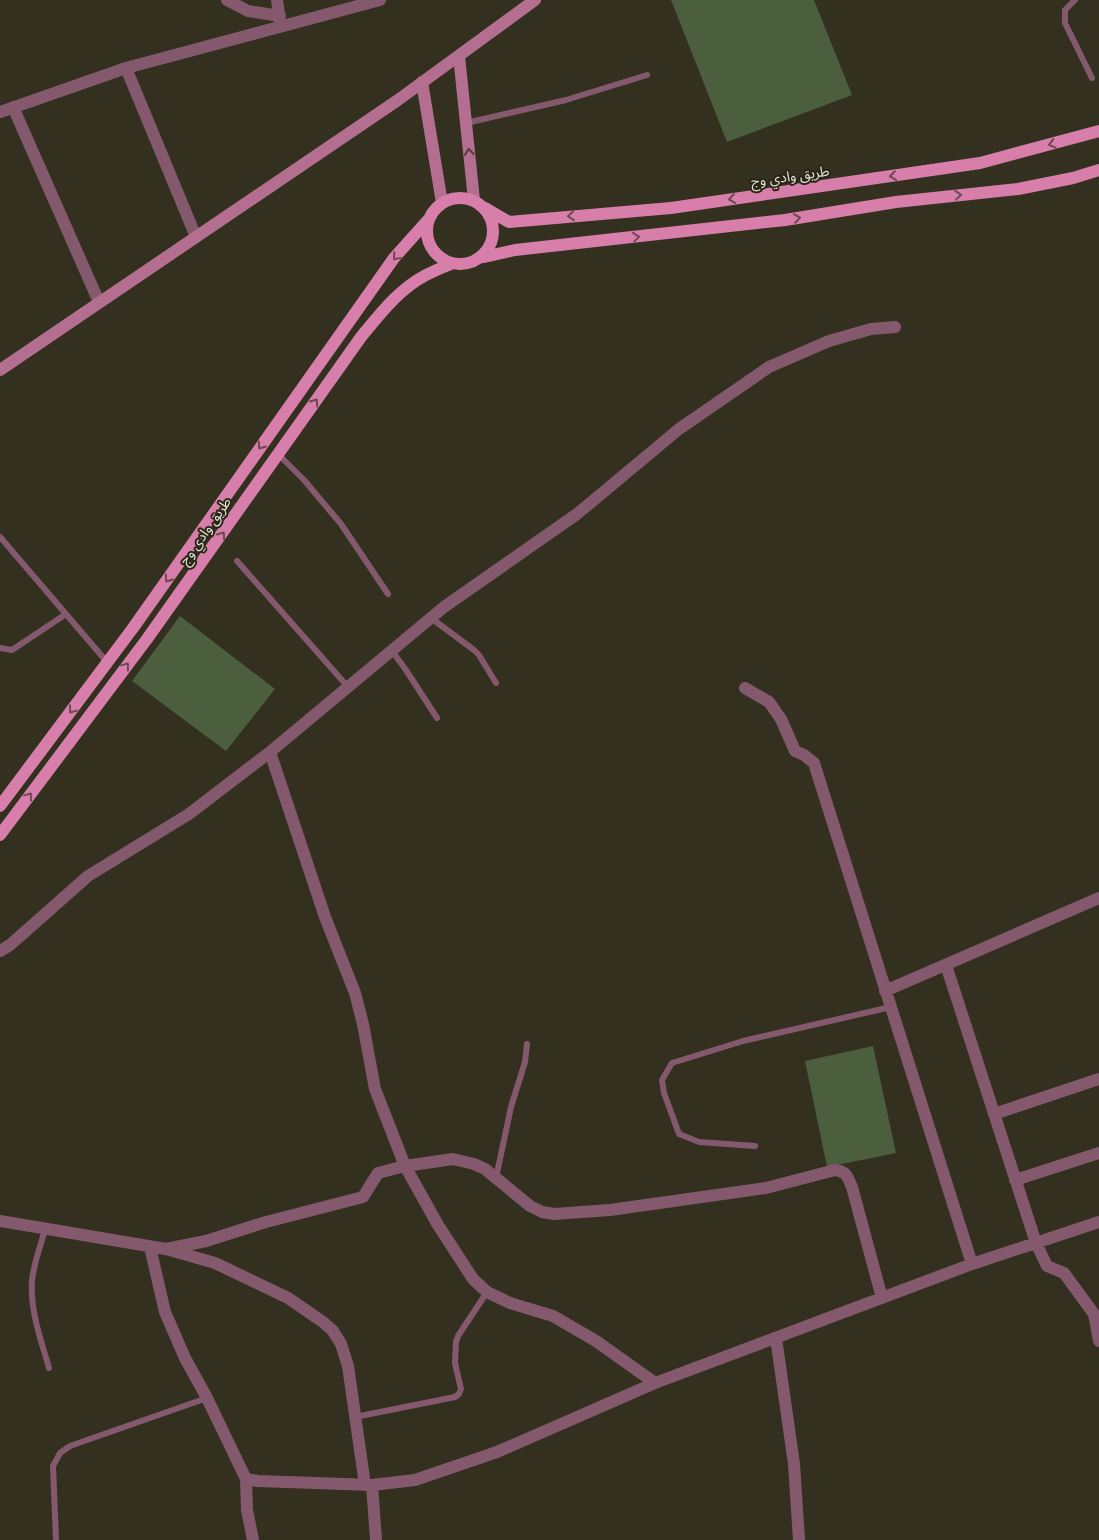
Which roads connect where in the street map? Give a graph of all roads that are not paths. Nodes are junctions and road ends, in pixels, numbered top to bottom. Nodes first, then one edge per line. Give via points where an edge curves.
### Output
1 (227, 0) edge
2 (277, 0) edge
3 (380, 0) edge
4 (534, 0) edge
5 (1075, 0) edge
6 (280, 21) junction
7 (458, 56) junction
8 (126, 68) junction
9 (647, 75) dead end
10 (1092, 78) dead end
11 (422, 82) junction
12 (14, 107) junction
13 (0, 112) edge
14 (466, 123) junction
15 (1099, 131) edge
16 (1099, 170) edge
17 (474, 200) junction
18 (442, 203) junction
19 (484, 208) junction
20 (428, 220) junction
21 (196, 237) junction
22 (484, 256) junction
23 (451, 264) junction
24 (100, 302) junction
25 (895, 327) dead end
26 (1, 367) edge
27 (278, 454) junction
28 (0, 537) edge
29 (236, 561) dead end
30 (388, 594) dead end
31 (66, 614) junction
32 (431, 618) junction
33 (0, 648) edge
34 (392, 651) junction
35 (107, 662) junction
36 (496, 683) dead end
37 (348, 687) junction
38 (745, 688) dead end
39 (437, 718) dead end
40 (270, 752) junction
41 (0, 806) edge
42 (0, 835) edge
43 (1099, 898) edge
44 (0, 951) edge
45 (946, 965) junction
46 (886, 991) junction
47 (891, 1007) junction
48 (528, 1044) dead end
49 (1099, 1079) edge
50 (994, 1114) junction
51 (754, 1146) dead end
52 (1099, 1153) edge
53 (405, 1166) junction
54 (496, 1179) junction
55 (1015, 1180) junction
56 (0, 1221) edge
57 (1099, 1222) edge
58 (45, 1229) junction
59 (1036, 1243) junction
60 (150, 1247) junction
61 (166, 1250) junction
62 (972, 1264) junction
63 (487, 1292) junction
64 (882, 1298) junction
65 (776, 1338) junction
66 (1099, 1341) edge
67 (50, 1368) dead end
68 (655, 1383) junction
69 (207, 1398) junction
70 (355, 1417) junction
71 (246, 1479) junction
72 (368, 1485) junction
73 (56, 1540) edge
74 (253, 1540) edge
75 (376, 1540) edge
76 (799, 1540) edge

1 - 6 street
2 - 6 street
3 - 6 street
4 - 7 street
5 - 10 lane via 1065,10 1065,23
6 - 8 street
7 - 11 street
7 - 14 street
8 - 12 street
8 - 21 street
9 - 14 lane via 566,100
11 - 18 street
11 - 21 street
12 - 13 street
12 - 24 street
17 -> 14 street
15 -> 19 main road, طريق وادي وج via 980,163 671,208 509,222
22 -> 16 main road via 1018,189
17 - 18 main road via 451,198
17 - 19 main road
18 - 20 main road
19 - 22 main road via 493,225 493,237
20 - 23 main road via 426,231 433,252
20 -> 35 main road, طريق وادي وج via 394,258
21 - 24 street
22 - 23 main road via 474,263
27 -> 23 main road, طريق وادي وج via 384,309 425,275
24 - 26 street
25 - 32 street via 871,329 829,341 769,367 679,429 577,514
27 - 30 lane via 341,524
42 -> 27 main road, طريق وادي وج via 147,639
28 - 31 lane
29 - 37 lane
31 - 33 lane via 12,650
31 - 35 lane
32 - 34 street
32 - 36 lane via 479,654
34 - 37 street
34 - 39 lane
35 -> 41 main road, طريق وادي وج
37 - 40 street
38 - 46 street via 769,702 781,719 795,751 814,762
40 - 44 street via 189,814 88,876
40 - 53 street via 325,917 355,993 375,1089
43 - 45 street
45 - 46 street
45 - 50 street
46 - 47 street
47 - 51 lane via 742,1041 672,1063 662,1080 679,1134 700,1142
47 - 62 street
48 - 54 lane
49 - 50 street
50 - 55 street
52 - 55 street
53 - 54 street via 453,1160 474,1164
53 - 61 street via 378,1173 363,1197
53 - 63 street via 472,1278
54 - 64 street via 530,1206 554,1214 724,1195 842,1171 852,1187
55 - 59 street
56 - 58 street
57 - 59 street
58 - 60 street
58 - 67 lane via 32,1279 32,1302
59 - 62 street
59 - 66 street via 1047,1266 1064,1273 1094,1314
60 - 61 street
60 - 69 street via 165,1312
61 - 70 street via 214,1263 288,1298 323,1322 341,1344 348,1366
62 - 64 street
63 - 68 street via 553,1316 596,1340
63 - 70 lane via 456,1342 459,1394
64 - 65 street
65 - 68 street
65 - 76 street via 794,1464
68 - 72 street via 497,1452 415,1480
69 - 71 street
69 - 73 lane via 70,1446 60,1453 53,1466
70 - 72 street
71 - 72 street
71 - 74 street via 247,1510
72 - 75 street

